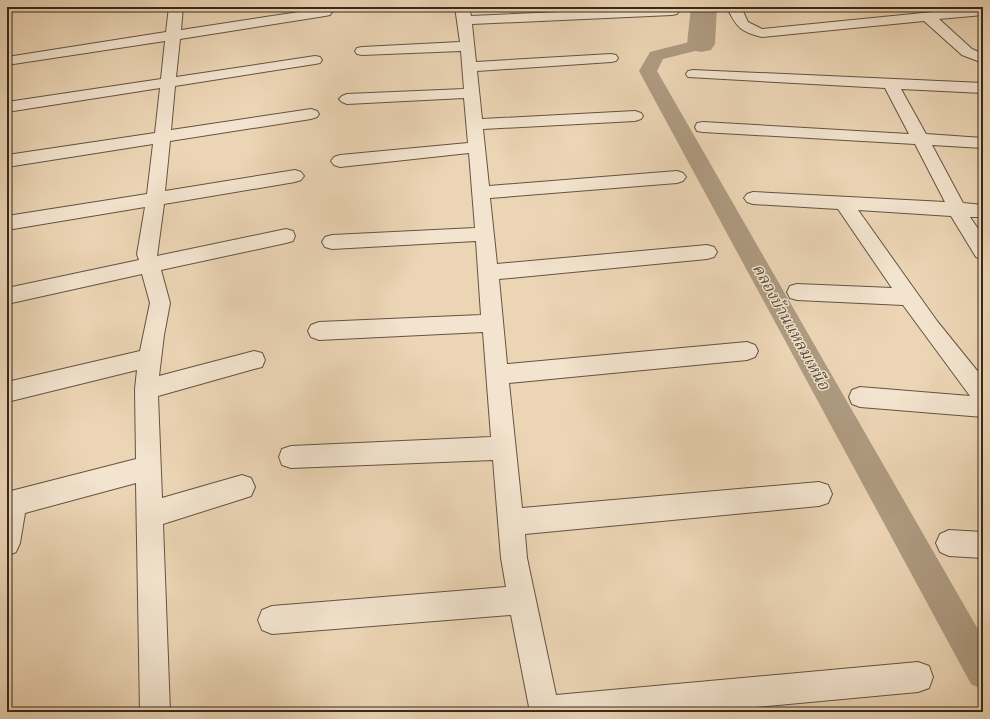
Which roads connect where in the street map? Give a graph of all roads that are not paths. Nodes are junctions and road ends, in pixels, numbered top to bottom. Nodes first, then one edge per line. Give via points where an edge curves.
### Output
1 (176, 7) edge
2 (484, 7) edge
3 (734, 7) edge
4 (672, 11) dead end
5 (983, 11) edge
6 (325, 12) dead end
7 (463, 14) edge
8 (928, 17) junction
9 (173, 36) junction
10 (362, 51) dead end
11 (469, 56) junction
12 (611, 58) dead end
13 (983, 58) edge
14 (316, 60) dead end
15 (7, 61) edge
16 (693, 74) dead end
17 (168, 82) junction
18 (891, 84) junction
19 (983, 88) edge
20 (472, 93) junction
21 (347, 100) dead end
22 (7, 107) edge
23 (311, 114) dead end
24 (635, 116) dead end
25 (475, 124) junction
26 (703, 127) dead end
27 (162, 137) junction
28 (920, 139) junction
29 (983, 142) edge
30 (477, 147) junction
31 (7, 161) edge
32 (340, 161) dead end
33 (295, 176) dead end
34 (677, 177) dead end
35 (481, 193) junction
36 (753, 198) dead end
37 (155, 199) junction
38 (843, 203) junction
39 (957, 210) junction
40 (983, 211) edge
41 (7, 223) edge
42 (485, 234) junction
43 (286, 236) dead end
44 (332, 242) dead end
45 (707, 252) dead end
46 (983, 252) edge
47 (150, 265) junction
48 (488, 272) junction
49 (797, 292) dead end
50 (7, 296) edge
51 (910, 297) junction
52 (493, 323) junction
53 (319, 331) dead end
54 (747, 351) dead end
55 (150, 358) junction
56 (254, 360) dead end
57 (497, 375) junction
58 (146, 389) junction
59 (7, 392) edge
60 (983, 395) edge
61 (860, 397) dead end
62 (983, 407) edge
63 (504, 448) junction
64 (291, 457) dead end
65 (148, 468) junction
66 (242, 487) dead end
67 (819, 494) dead end
68 (10, 504) edge
69 (149, 514) junction
70 (511, 522) junction
71 (7, 543) edge
72 (949, 543) dead end
73 (983, 545) edge
74 (522, 600) junction
75 (272, 620) dead end
76 (918, 677) dead end
77 (545, 711) edge
78 (155, 712) edge

1 - 9 street
2 - 7 street
3 - 8 street via 742,24 748,30 762,33
4 - 7 street
5 - 8 street
6 - 9 street
7 - 11 street
8 - 13 street via 967,52
9 - 15 street
9 - 17 street
10 - 11 street
11 - 12 street
11 - 20 street
14 - 17 street
16 - 18 street
17 - 22 street
17 - 27 street
18 - 19 street
18 - 28 street
20 - 21 street
20 - 25 street
23 - 27 street
24 - 25 street
25 - 30 street
26 - 28 street
27 - 31 street
27 - 37 street
28 - 29 street
28 - 39 street
30 - 32 street
30 - 35 street
33 - 37 street
34 - 35 street
35 - 42 street
36 - 38 street
37 - 41 street
37 - 47 street via 147,254
38 - 39 street
38 - 51 street
39 - 40 street
39 - 46 street
42 - 44 street
42 - 48 street
43 - 47 street
45 - 48 street
47 - 50 street
47 - 55 street via 160,303
48 - 52 street
49 - 51 street
51 - 60 street
52 - 53 street
52 - 57 street
54 - 57 street
55 - 58 street
55 - 59 street
56 - 58 street
57 - 63 street
58 - 65 street
61 - 62 street
63 - 64 street
63 - 70 street
65 - 68 street
65 - 69 street
66 - 69 street
67 - 70 street
68 - 71 street
69 - 78 street
70 - 74 street via 514,558
72 - 73 street
74 - 75 street
74 - 77 street
76 - 77 street

